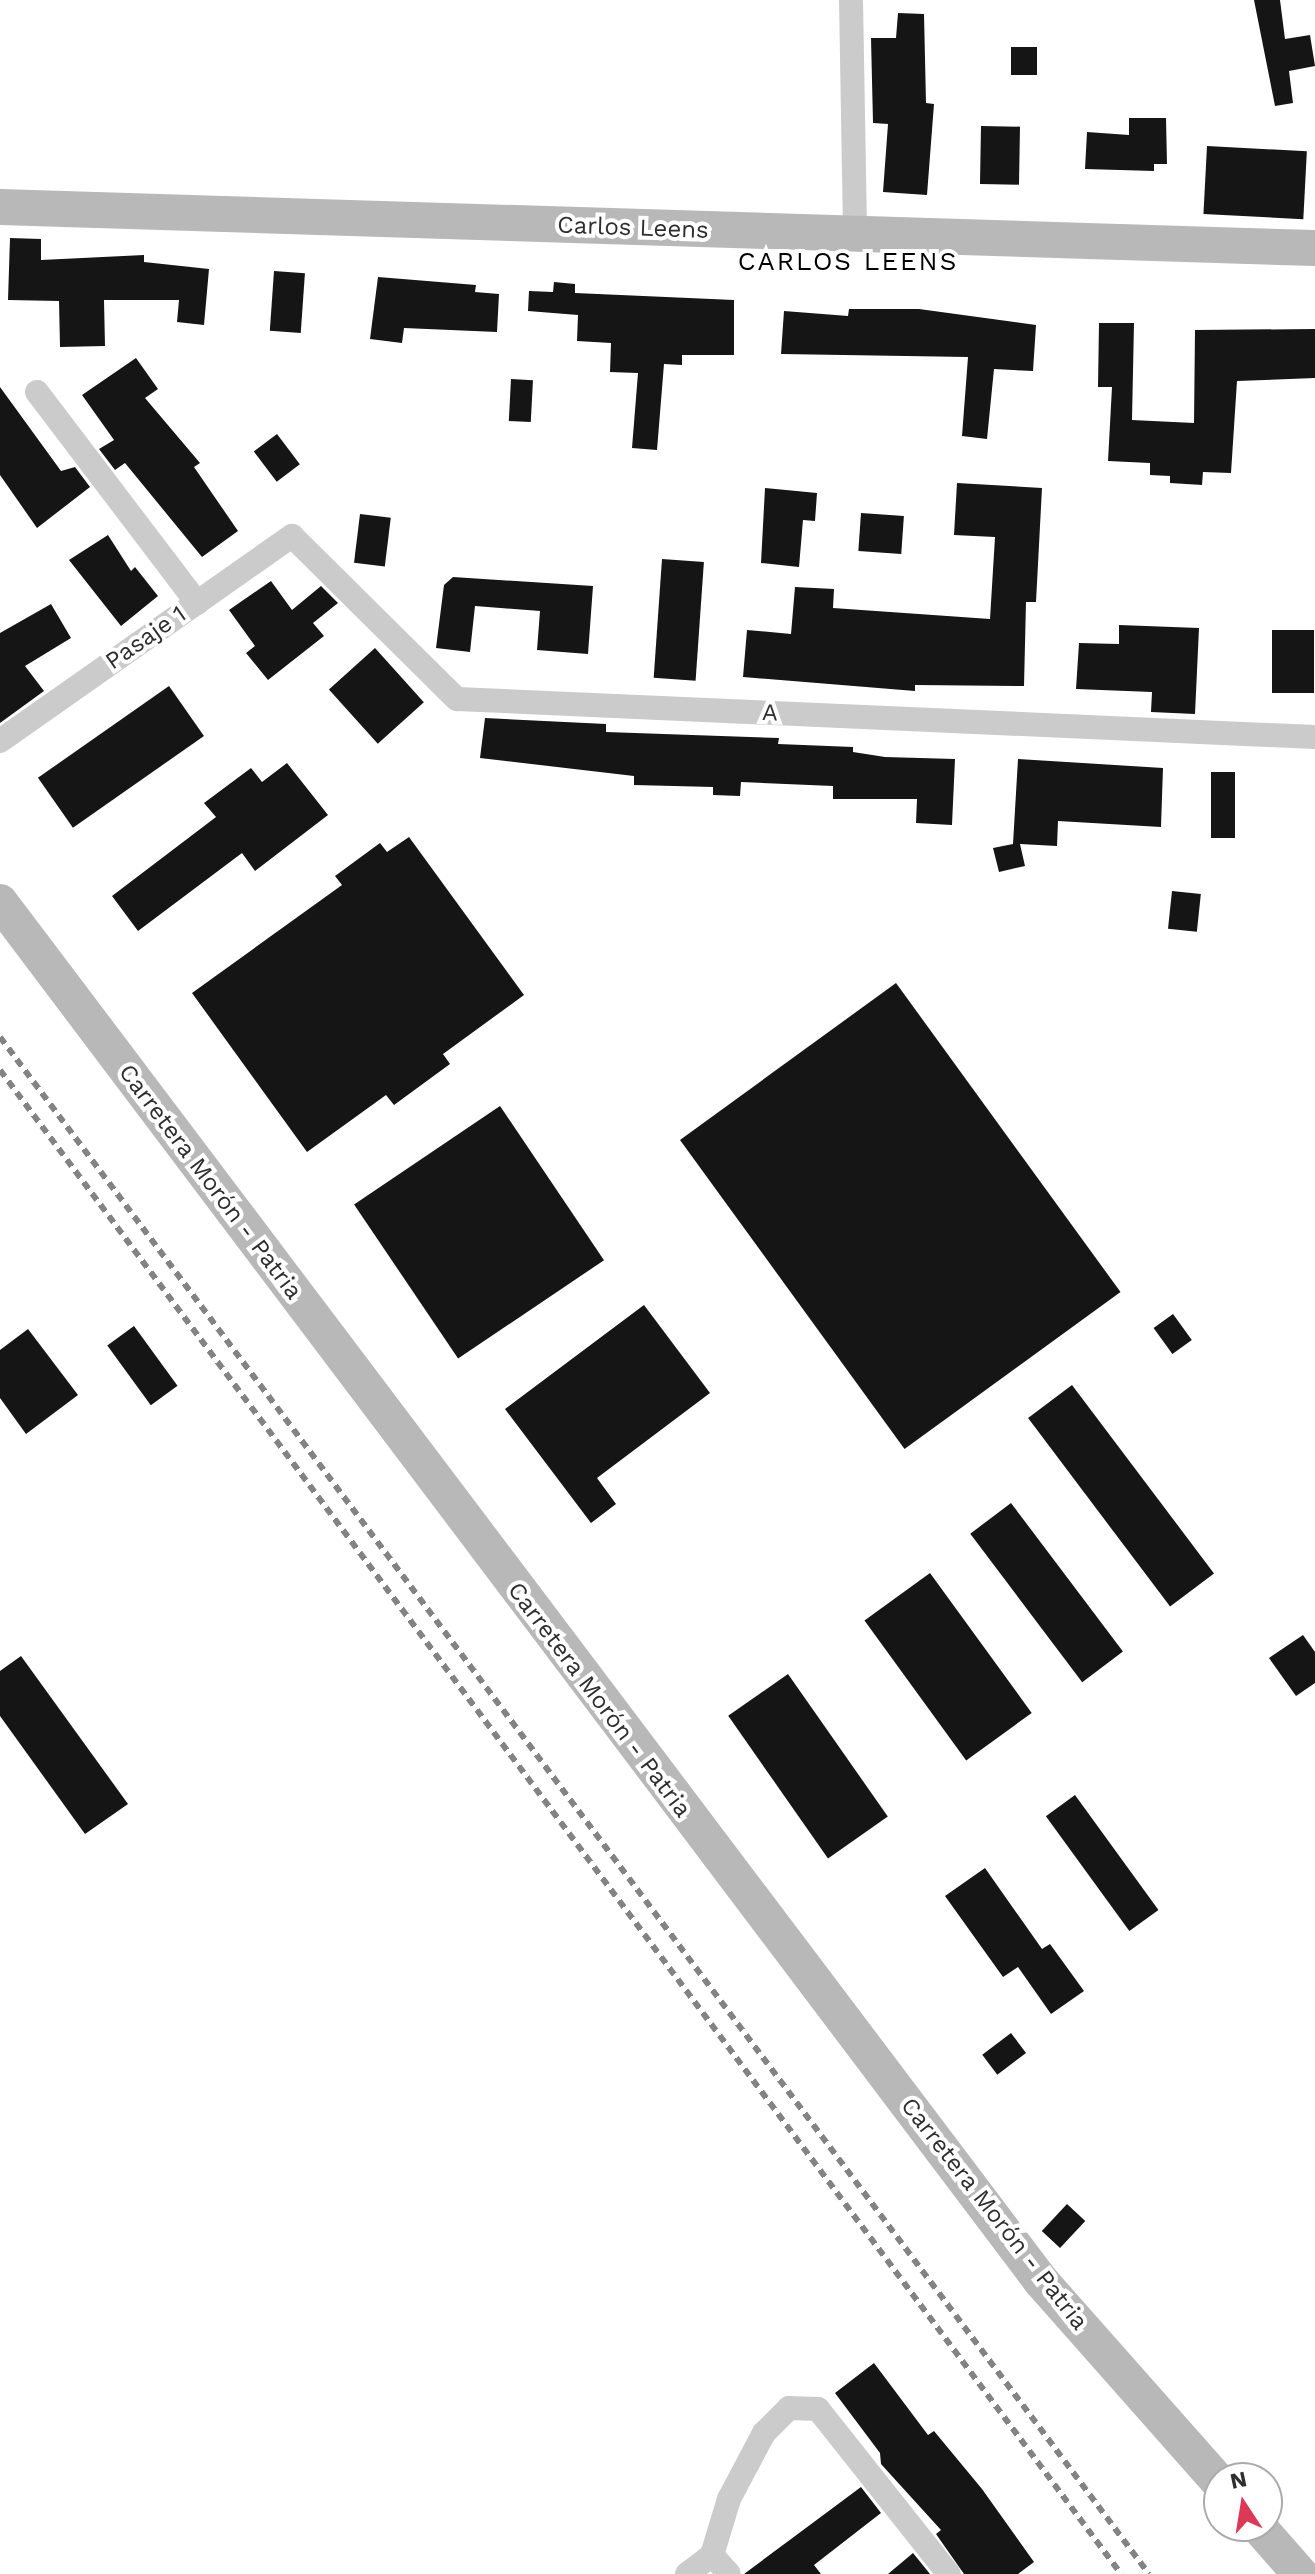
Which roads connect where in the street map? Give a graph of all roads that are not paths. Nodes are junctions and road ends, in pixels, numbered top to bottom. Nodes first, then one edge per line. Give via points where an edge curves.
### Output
1 (851, 0) edge
2 (0, 207) edge
3 (855, 235) junction
4 (1315, 248) edge
5 (37, 392) dead end
6 (292, 536) joint
7 (197, 603) junction
8 (1315, 737) edge
9 (0, 741) edge
10 (0, 902) edge
11 (1203, 2464) edge
12 (1272, 2542) edge
13 (712, 2555) junction
14 (687, 2574) edge
15 (729, 2574) edge
16 (949, 2574) edge
17 (1300, 2574) edge

1 - 3 street
2 - 3 main road, Carlos Leens
3 - 4 main road, Carlos Leens
5 - 7 street
6 - 7 street, Pasaje 1
6 - 8 street, A via 457,699
7 - 9 street, Pasaje 1
10 - 11 main road, Carretera Morón - Patria via 1041,2281
12 - 17 main road
13 - 14 street
13 - 15 street
13 - 16 street via 729,2499 764,2433 789,2408 818,2409

